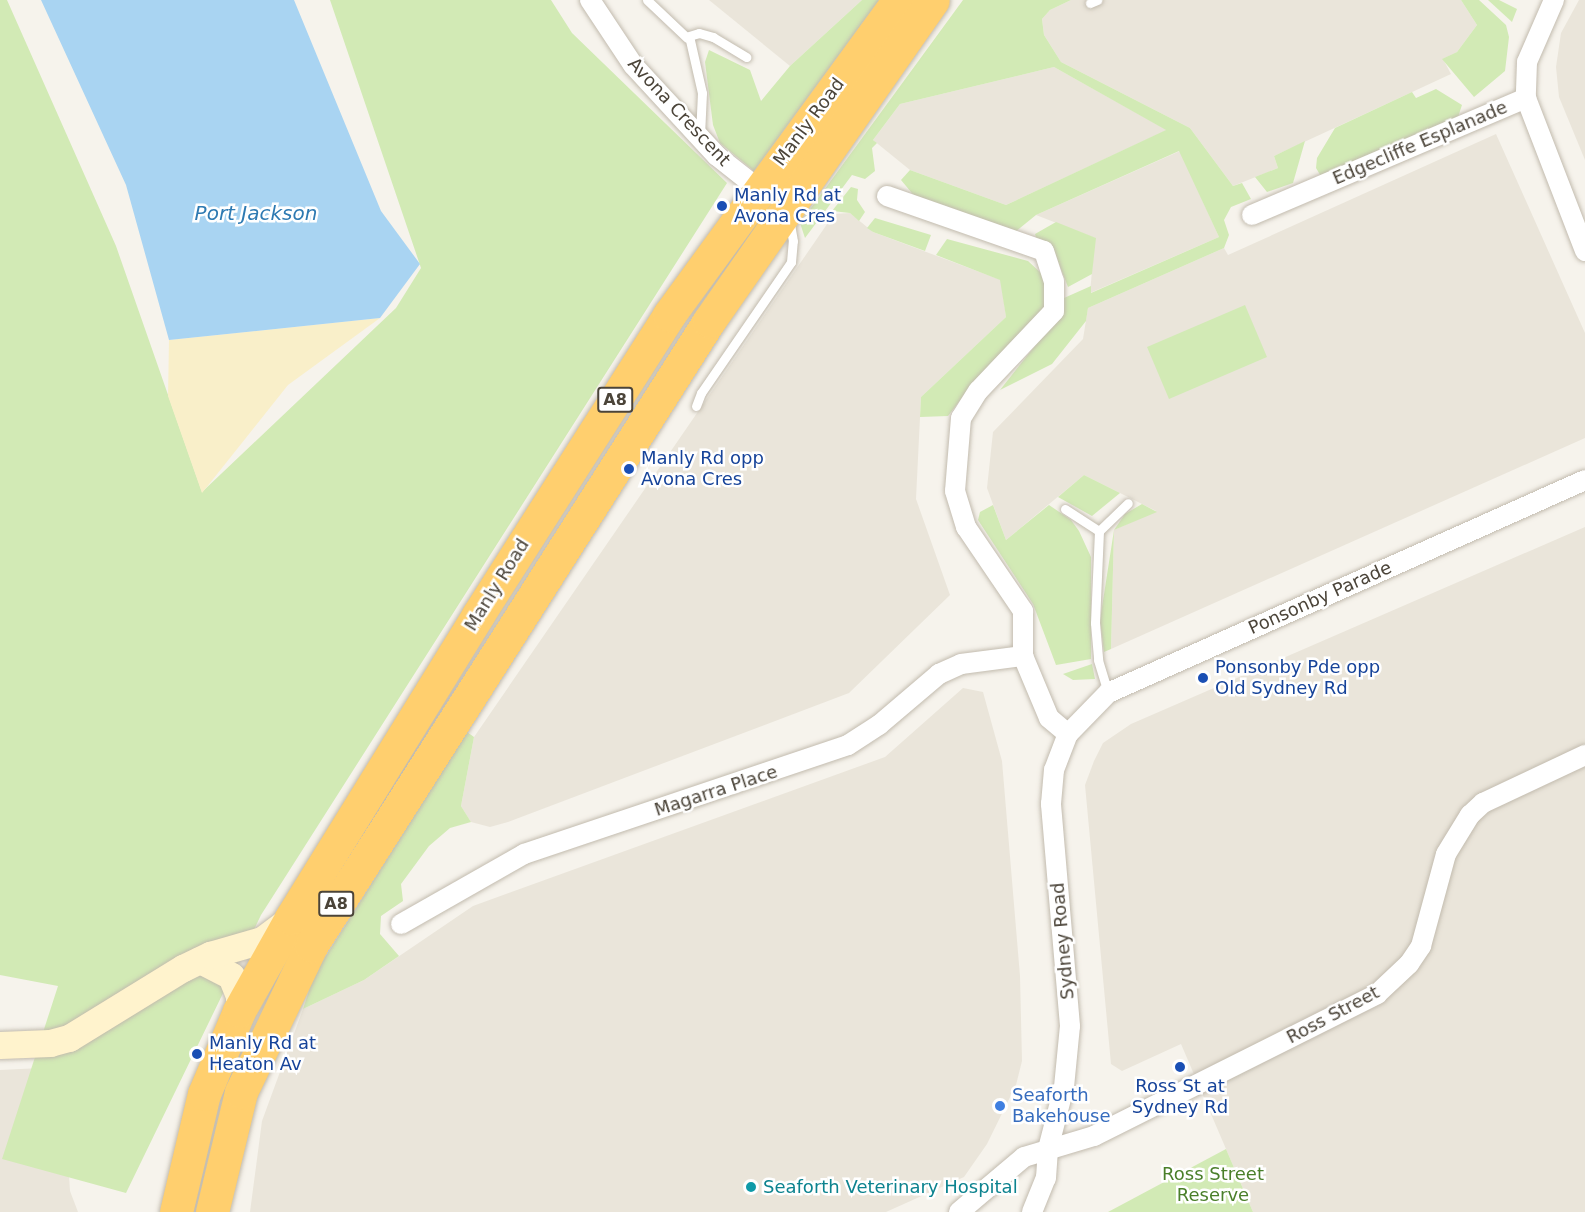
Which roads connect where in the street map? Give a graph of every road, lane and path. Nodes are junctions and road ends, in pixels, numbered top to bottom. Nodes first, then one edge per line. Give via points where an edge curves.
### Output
1 (590, 0) edge
2 (647, 0) edge
3 (899, 0) edge
4 (933, 0) edge
5 (1554, 0) edge
6 (687, 38) junction
7 (746, 57) dead end
8 (1526, 98) junction
9 (700, 138) junction
10 (759, 189) junction
11 (887, 196) dead end
12 (785, 209) junction
13 (1252, 215) dead end
14 (1584, 245) edge
15 (696, 406) dead end
16 (1585, 480) edge
17 (1128, 503) dead end
18 (1065, 509) dead end
19 (1099, 531) junction
20 (1023, 656) junction
21 (1108, 693) junction
22 (1068, 734) junction
23 (1585, 755) edge
24 (291, 918) junction
25 (401, 924) dead end
26 (200, 960) junction
27 (240, 1011) junction
28 (0, 1045) edge
29 (1048, 1149) junction
30 (176, 1212) edge
31 (212, 1212) edge
32 (959, 1212) edge
33 (1032, 1212) edge

1 - 9 street, Avona Crescent via 633,65
2 - 6 lane
3 - 10 highway, Manly Road / A8
4 - 12 highway, Manly Road / A8
5 - 8 street, Edgecliffe Esplanade via 1527,62
6 - 7 lane via 699,33 713,37
6 - 9 lane via 702,93
8 - 13 street, Edgecliffe Esplanade
8 - 14 street
9 - 10 street, Avona Crescent
10 - 12 highway, Avona Crescent
10 - 24 highway, Manly Road / A8 via 669,315
11 - 20 street via 1044,251 1054,281 1054,311 978,391 961,418 956,466 955,491 966,527 1023,611
12 - 15 lane via 792,233 791,262
12 - 31 highway, Manly Road / A8 via 571,535 311,946 241,1092
16 - 21 street, Ponsonby Parade
17 - 19 lane
18 - 19 lane
19 - 21 lane via 1095,623 1098,660
20 - 22 street via 1049,718
20 - 25 street, Magarra Place via 961,663 939,674 879,725 848,745 524,854
21 - 22 street, Ponsonby Parade
22 - 29 street, Sydney Road via 1054,770 1051,804 1070,1026 1064,1088
23 - 29 street, Ross Street via 1483,803 1470,814 1446,854 1421,946 1409,964 1377,994 1094,1136
24 - 26 street via 262,940
24 - 27 highway, Manly Road / A8
26 - 27 street via 231,976
26 - 28 street via 69,1038 50,1043
27 - 30 highway, Manly Road / A8 via 204,1094
29 - 32 street via 1024,1157
29 - 33 street, Sydney Road via 1046,1178

